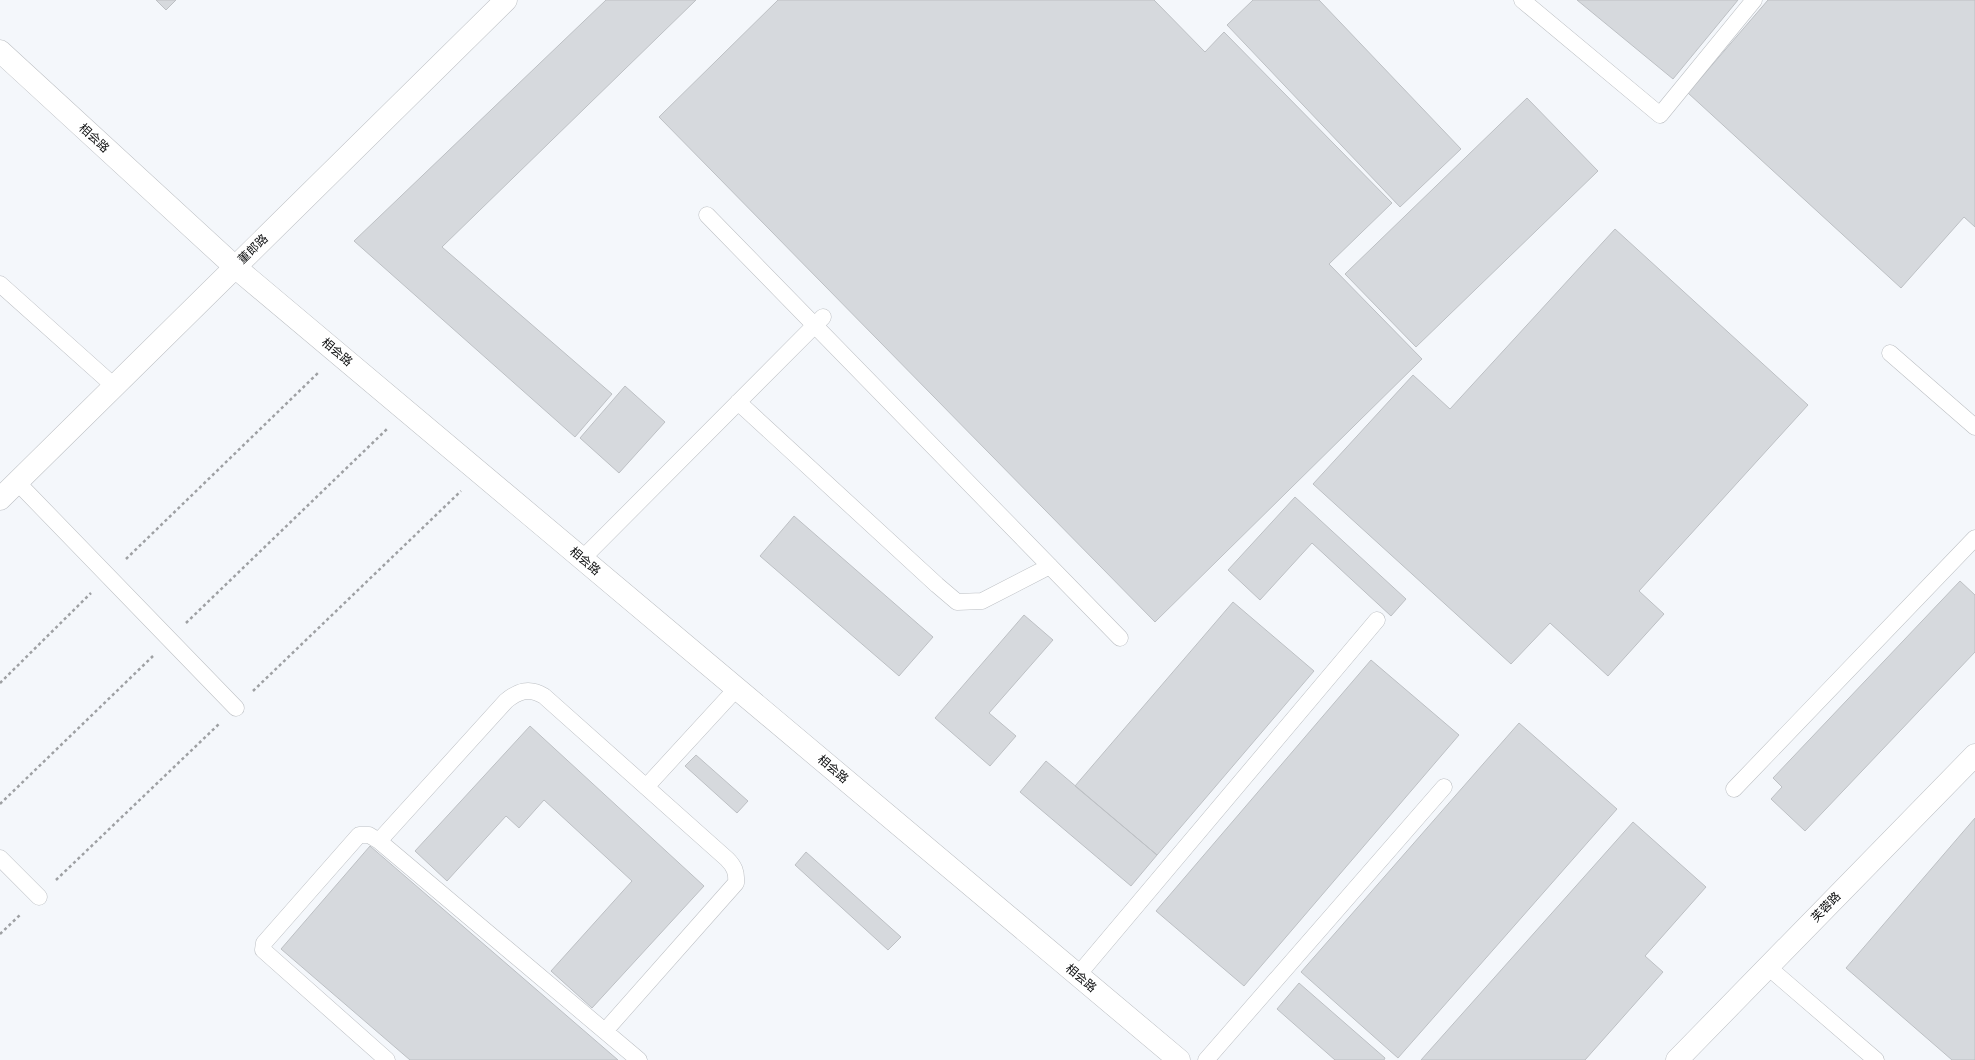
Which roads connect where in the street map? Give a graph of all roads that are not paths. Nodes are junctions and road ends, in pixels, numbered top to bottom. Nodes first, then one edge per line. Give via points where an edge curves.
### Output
1 (506, 0) edge
2 (1522, 0) edge
3 (1754, 0) edge
4 (0, 52) edge
5 (707, 215) dead end
6 (235, 267) junction
7 (0, 284) edge
8 (819, 321) junction
9 (1890, 353) dead end
10 (114, 386) junction
11 (738, 402) junction
12 (1975, 427) edge
13 (16, 482) junction
14 (0, 498) edge
15 (1975, 538) edge
16 (582, 559) junction
17 (1050, 566) junction
18 (1377, 620) dead end
19 (1120, 638) dead end
20 (737, 688) junction
21 (236, 708) dead end
22 (1975, 755) edge
23 (646, 787) junction
24 (1444, 787) dead end
25 (1734, 789) dead end
26 (378, 841) junction
27 (0, 858) edge
28 (39, 897) dead end
29 (1768, 967) junction
30 (1078, 975) junction
31 (605, 1032) junction
32 (1874, 1059) edge
33 (388, 1060) edge
34 (639, 1060) edge
35 (1179, 1060) edge
36 (1206, 1060) edge
37 (1677, 1060) edge

1 - 6 street, 董郎路
2 - 3 lane via 1660,115
4 - 6 street, 相会路
5 - 8 lane
6 - 10 street, 董郎路
6 - 16 street, 相会路
7 - 10 lane
8 - 11 lane
8 - 17 lane
9 - 12 lane
10 - 13 street, 董郎路
11 - 16 lane
11 - 17 lane via 957,602 982,601
13 - 14 street, 董郎路
13 - 21 lane
15 - 25 lane
16 - 20 street, 相会路
17 - 19 lane
18 - 30 lane
20 - 23 lane
20 - 30 street, 相会路
22 - 29 street, 芙蓉路
23 - 26 lane via 544,696 526,690 506,701
23 - 31 lane via 734,866 736,883
24 - 36 lane
26 - 31 lane
26 - 33 lane via 369,835 360,835 264,943 263,950
27 - 28 lane
29 - 32 lane
29 - 37 street, 芙蓉路
30 - 35 street, 相会路
31 - 34 lane

